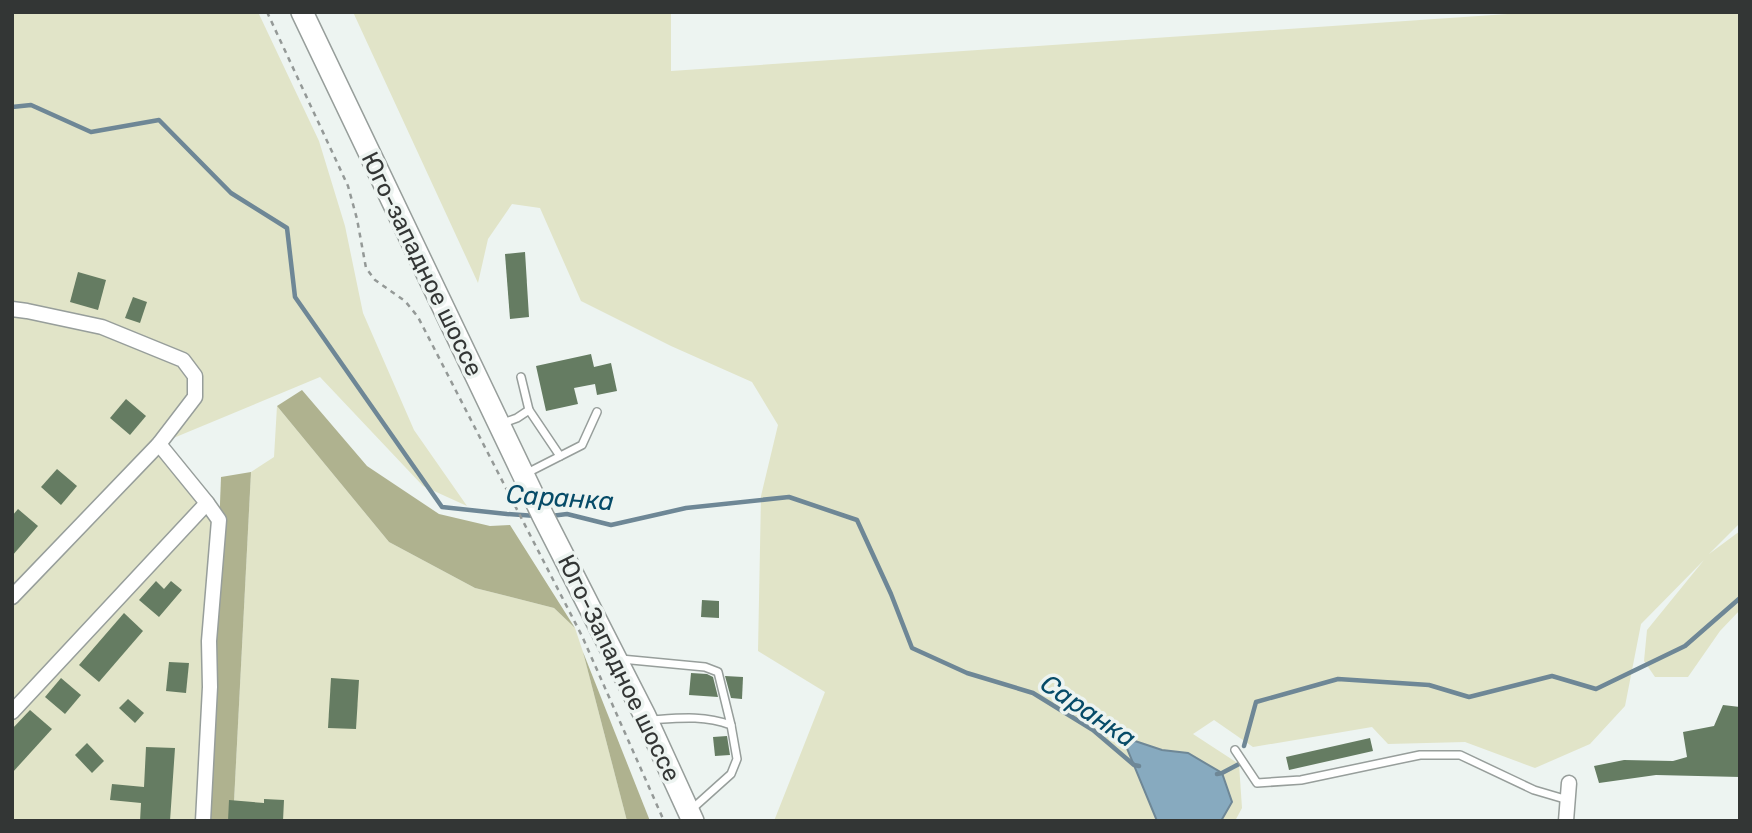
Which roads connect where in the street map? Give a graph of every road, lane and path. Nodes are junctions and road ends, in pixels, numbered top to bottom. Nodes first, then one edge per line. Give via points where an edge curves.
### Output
1 (267, 12) edge
2 (302, 12) edge
3 (12, 309) edge
4 (521, 377) dead end
5 (528, 410) junction
6 (597, 412) dead end
7 (499, 425) junction
8 (159, 444) junction
9 (560, 456) junction
10 (523, 475) junction
11 (207, 503) junction
12 (543, 516) joint
13 (12, 597) edge
14 (616, 659) junction
15 (12, 712) edge
16 (647, 720) junction
17 (731, 725) junction
18 (1235, 750) dead end
19 (1569, 783) dead end
20 (1567, 800) junction
21 (691, 816) edge
22 (203, 821) edge
23 (664, 821) edge
24 (1566, 821) edge

1 - 23 path via 348,186 366,268 418,317 582,636
2 - 7 main road, Юго-западное шоссе
3 - 8 street via 102,327 183,360 195,376 195,397
4 - 5 lane
5 - 7 lane
5 - 9 lane
6 - 9 lane via 582,445
7 - 10 main road, Юго-западное шоссе
8 - 11 street
8 - 13 street
9 - 10 lane
10 - 12 main road, Юго-западное шоссе
11 - 15 street
11 - 22 street via 219,520 209,641
12 - 14 main road, Юго-Западное шоссе
14 - 16 main road, Юго-Западное шоссе
14 - 17 lane via 718,671
16 - 17 lane via 713,719
16 - 21 main road, Юго-Западное шоссе
17 - 21 lane via 737,759 731,774
18 - 20 lane via 1257,783 1301,780 1420,755 1460,755 1534,790
19 - 20 street
20 - 24 street

